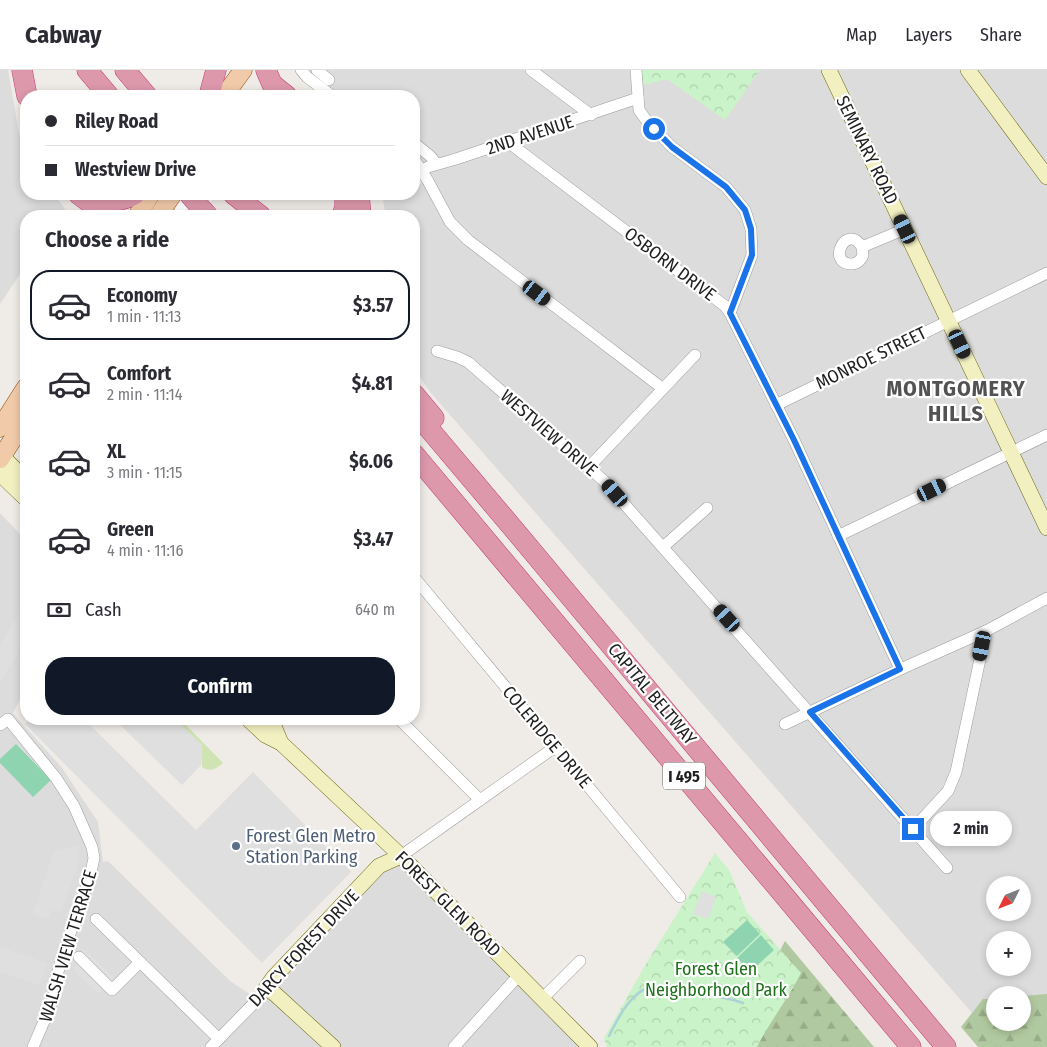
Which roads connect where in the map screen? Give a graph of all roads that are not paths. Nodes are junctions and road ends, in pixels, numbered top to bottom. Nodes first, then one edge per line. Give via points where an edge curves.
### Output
1 (22, 70) edge
2 (87, 70) edge
3 (125, 70) edge
4 (142, 70) edge
5 (216, 70) edge
6 (243, 70) edge
7 (266, 70) edge
8 (301, 70) edge
9 (317, 70) edge
10 (531, 70) edge
11 (636, 70) edge
12 (829, 70) edge
13 (968, 70) edge
14 (330, 80) dead end
15 (26, 90) edge
16 (104, 90) edge
17 (142, 90) edge
18 (158, 90) edge
19 (211, 90) edge
20 (230, 90) edge
21 (280, 90) edge
22 (324, 90) edge
23 (638, 98) junction
24 (591, 115) junction
25 (508, 142) junction
26 (420, 148) edge
27 (437, 164) junction
28 (420, 168) edge
29 (422, 171) junction
30 (1047, 177) edge
31 (86, 200) edge
32 (194, 200) edge
33 (233, 200) edge
34 (240, 200) edge
35 (99, 210) edge
36 (203, 210) edge
37 (243, 210) edge
38 (253, 210) edge
39 (905, 229) junction
40 (862, 247) dead end
41 (1047, 273) edge
42 (730, 313) junction
43 (949, 320) junction
44 (437, 351) dead end
45 (695, 355) dead end
46 (662, 388) junction
47 (20, 396) edge
48 (420, 401) edge
49 (776, 405) junction
50 (420, 418) edge
51 (0, 428) edge
52 (20, 428) edge
53 (1047, 435) edge
54 (1011, 452) junction
55 (1, 456) edge
56 (420, 461) edge
57 (590, 467) junction
58 (420, 469) edge
59 (0, 474) edge
60 (20, 474) edge
61 (20, 493) edge
62 (457, 505) junction
63 (707, 508) dead end
64 (1047, 528) edge
65 (517, 533) junction
66 (838, 536) junction
67 (663, 547) junction
68 (420, 584) edge
69 (1047, 598) edge
70 (986, 631) junction
71 (900, 669) junction
72 (810, 712) junction
73 (4, 722) edge
74 (785, 724) dead end
75 (271, 725) edge
76 (405, 725) edge
77 (555, 747) junction
78 (480, 800) junction
79 (913, 829) junction
80 (401, 856) junction
81 (947, 868) dead end
82 (680, 897) dead end
83 (96, 919) dead end
84 (78, 957) dead end
85 (580, 961) dead end
86 (140, 962) junction
87 (519, 975) junction
88 (266, 988) junction
89 (542, 999) junction
90 (215, 1043) edge
91 (33, 1047) edge
92 (333, 1047) edge
93 (454, 1047) edge
94 (590, 1047) edge
95 (912, 1047) edge
96 (946, 1047) edge

1 - 15 highway
2 - 16 highway
3 - 17 highway
4 - 18 highway
5 - 19 highway
6 - 20 main road
7 - 21 highway via 272,84
8 - 22 street
9 - 14 street
10 - 24 street
11 - 23 street
12 - 39 main road, SEMINARY ROAD
13 - 30 main road
23 - 24 street, 2ND AVENUE
23 - 42 street via 640,110 649,124 672,147 726,187 745,210 751,229 752,255
24 - 25 street, 2ND AVENUE
25 - 27 street, 2ND AVENUE
25 - 42 street, OSBORN DRIVE
26 - 27 street
27 - 29 street, 2ND AVENUE
28 - 29 street
29 - 46 street via 450,222 468,240
31 - 35 highway
32 - 36 highway
33 - 37 highway
34 - 38 highway
39 - 40 street
39 - 43 main road, SEMINARY ROAD
41 - 43 street, MONROE STREET
42 - 49 street, OSBORN DRIVE
43 - 49 street, MONROE STREET
43 - 54 main road, SEMINARY ROAD
44 - 57 street, WESTVIEW DRIVE via 468,362
45 - 46 street
46 - 57 street
47 - 51 main road
48 - 65 highway via 516,516
49 - 66 street, OSBORN DRIVE
50 - 65 highway, CAPITAL BELTWAY / I 495
52 - 55 main road
53 - 54 street
54 - 64 main road, SEMINARY ROAD
54 - 66 street
55 - 60 main road
56 - 62 highway, CAPITAL BELTWAY / I 495
57 - 67 street, WESTVIEW DRIVE
58 - 62 highway
59 - 61 main road
62 - 95 highway, CAPITAL BELTWAY / I 495
63 - 67 street
65 - 96 highway, CAPITAL BELTWAY / I 495
66 - 71 street, OSBORN DRIVE
67 - 72 street, WESTVIEW DRIVE
68 - 77 street, COLERIDGE DRIVE
69 - 70 street
70 - 71 street
70 - 79 street via 956,772 948,791
71 - 72 street
72 - 74 street
72 - 79 street, WESTVIEW DRIVE
73 - 91 street, WALSH VIEW TERRACE via 56,778 74,806 94,858 56,978 54,998
75 - 80 main road, FOREST GLEN ROAD via 281,743
76 - 78 street
77 - 78 street
77 - 82 street, COLERIDGE DRIVE
78 - 80 street
79 - 81 street, WESTVIEW DRIVE
80 - 87 main road, FOREST GLEN ROAD
80 - 88 main road, DARCY FOREST DRIVE via 379,866
83 - 86 street
84 - 86 street via 112,990
85 - 89 street
86 - 90 street
87 - 89 main road, FOREST GLEN ROAD
87 - 93 street
88 - 90 street, DARCY FOREST DRIVE
88 - 92 main road
89 - 94 main road, FOREST GLEN ROAD

